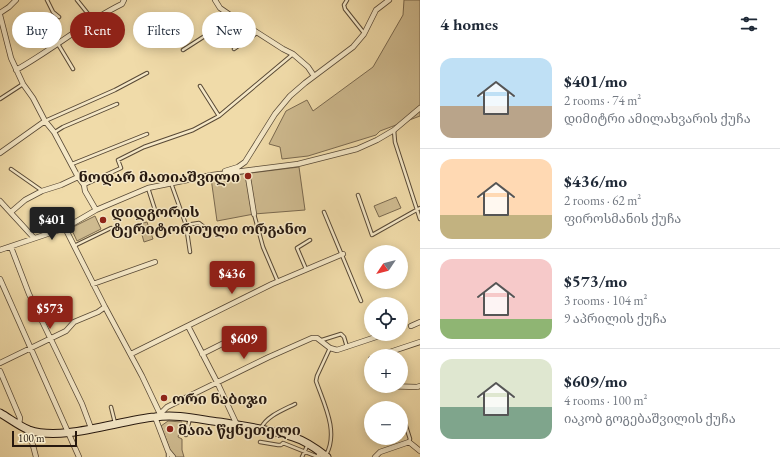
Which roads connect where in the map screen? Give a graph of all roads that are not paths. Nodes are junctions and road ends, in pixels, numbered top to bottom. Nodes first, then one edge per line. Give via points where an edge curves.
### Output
1 (16, 0) edge
2 (47, 0) edge
3 (77, 0) edge
4 (124, 0) edge
5 (215, 0) edge
6 (347, 0) edge
7 (389, 0) edge
8 (53, 12) edge
9 (87, 12) edge
10 (109, 12) edge
11 (226, 12) edge
12 (0, 14) edge
13 (257, 33) joint
14 (364, 34) junction
15 (202, 37) edge
16 (52, 48) edge
17 (60, 48) edge
18 (234, 49) dead end
19 (183, 50) dead end
20 (294, 54) junction
21 (73, 68) dead end
22 (16, 70) junction
23 (147, 73) dead end
24 (314, 76) junction
25 (23, 84) junction
26 (200, 86) dead end
27 (0, 99) edge
28 (118, 104) dead end
29 (420, 108) edge
30 (219, 116) junction
31 (45, 121) junction
32 (394, 130) junction
33 (54, 132) junction
34 (147, 134) dead end
35 (0, 153) edge
36 (72, 164) junction
37 (11, 169) dead end
38 (247, 171) junction
39 (212, 175) junction
40 (78, 177) junction
41 (171, 183) junction
42 (84, 185) junction
43 (148, 188) junction
44 (42, 191) junction
45 (358, 195) dead end
46 (0, 201) edge
47 (419, 209) edge
48 (96, 210) junction
49 (11, 212) junction
50 (156, 212) dead end
51 (324, 212) dead end
52 (39, 214) dead end
53 (254, 214) joint
54 (420, 219) edge
55 (186, 225) junction
56 (204, 227) dead end
57 (65, 228) junction
58 (111, 228) dead end
59 (55, 231) junction
60 (34, 238) junction
61 (310, 240) dead end
62 (74, 246) junction
63 (11, 247) junction
64 (0, 250) edge
65 (190, 252) dead end
66 (342, 254) junction
67 (155, 262) dead end
68 (306, 270) junction
69 (0, 279) edge
70 (278, 282) junction
71 (93, 284) junction
72 (361, 301) dead end
73 (105, 307) junction
74 (420, 322) edge
75 (188, 326) junction
76 (411, 326) dead end
77 (51, 338) junction
78 (322, 340) junction
79 (228, 341) dead end
80 (365, 341) edge
81 (420, 342) edge
82 (347, 347) junction
83 (30, 348) junction
84 (330, 348) junction
85 (399, 349) edge
86 (131, 354) junction
87 (202, 354) junction
88 (0, 363) edge
89 (0, 371) edge
90 (217, 382) junction
91 (420, 386) edge
92 (408, 387) edge
93 (294, 404) dead end
94 (111, 407) dead end
95 (0, 413) edge
96 (159, 415) junction
97 (190, 417) junction
98 (19, 424) junction
99 (115, 424) junction
100 (237, 425) junction
101 (91, 428) junction
102 (261, 429) junction
103 (29, 430) junction
104 (68, 432) junction
105 (408, 433) edge
106 (285, 435) junction
107 (186, 436) dead end
108 (260, 442) dead end
109 (409, 442) junction
110 (283, 443) junction
111 (308, 444) junction
112 (168, 451) junction
113 (304, 451) junction
114 (420, 451) edge
115 (322, 456) edge
116 (36, 457) edge
117 (79, 457) edge
118 (168, 457) edge
119 (173, 457) edge
120 (302, 457) edge
121 (374, 457) edge

1 - 12 street
2 - 8 lane
3 - 9 lane
4 - 10 street
5 - 11 street
6 - 14 lane via 345,9
7 - 14 street via 376,10
12 - 22 street
13 - 18 lane
13 - 20 street
14 - 24 street
15 - 19 lane
16 - 22 street
17 - 21 lane
20 - 24 street
20 - 30 lane
22 - 25 street
23 - 31 lane
24 - 39 street via 290,96 275,114 243,164
25 - 27 lane
25 - 31 street
26 - 30 lane
28 - 33 lane
29 - 32 street
30 - 42 lane via 193,130 144,147 118,160 122,168
31 - 33 street
31 - 35 street
32 - 38 street via 357,149 298,164
32 - 47 lane via 395,142
33 - 36 street
34 - 36 lane
36 - 40 street
37 - 44 lane
38 - 39 street
38 - 53 street
39 - 41 street
40 - 42 street
40 - 44 street via 61,186
41 - 43 street
41 - 55 lane
42 - 48 street via 85,192
43 - 48 street
43 - 50 lane
44 - 49 street via 25,200
45 - 47 lane via 372,235
46 - 49 street
47 - 54 lane
48 - 57 street
49 - 60 street
51 - 66 lane
52 - 59 lane
53 - 70 lane via 263,246
55 - 56 lane via 199,223
55 - 65 lane
57 - 59 street
57 - 62 street
58 - 62 lane
59 - 60 street
60 - 63 street
61 - 68 lane via 297,248
62 - 71 street
63 - 64 street
63 - 77 street via 29,294
66 - 68 street
66 - 72 lane
67 - 71 street
68 - 70 street
69 - 83 street
70 - 75 street
71 - 73 street
73 - 77 street via 74,322 66,331
73 - 86 street
74 - 76 street
75 - 86 street
75 - 87 street
77 - 83 street
77 - 101 street
78 - 82 lane via 341,334
78 - 84 street
78 - 90 street via 310,339
79 - 87 street
80 - 82 street
81 - 85 street
82 - 84 street via 337,350
83 - 88 street
83 - 104 street
84 - 115 lane via 316,381 331,428 331,447
86 - 96 street
87 - 90 street
89 - 98 street via 20,418
90 - 96 street via 167,407
90 - 100 street
91 - 92 street
93 - 102 lane via 269,418
94 - 99 lane
95 - 98 main road
96 - 97 main road
96 - 99 main road
96 - 112 street
97 - 100 main road
97 - 107 lane
98 - 103 main road
99 - 101 main road
100 - 102 main road
101 - 104 main road
102 - 106 main road
103 - 104 main road via 44,433
103 - 116 street
104 - 117 street
105 - 109 lane
106 - 110 lane
106 - 111 main road
108 - 110 lane via 278,445
109 - 114 street
109 - 121 street via 380,452
110 - 113 lane
111 - 113 lane
111 - 115 main road
112 - 118 lane
112 - 119 street
113 - 115 lane
113 - 120 lane

